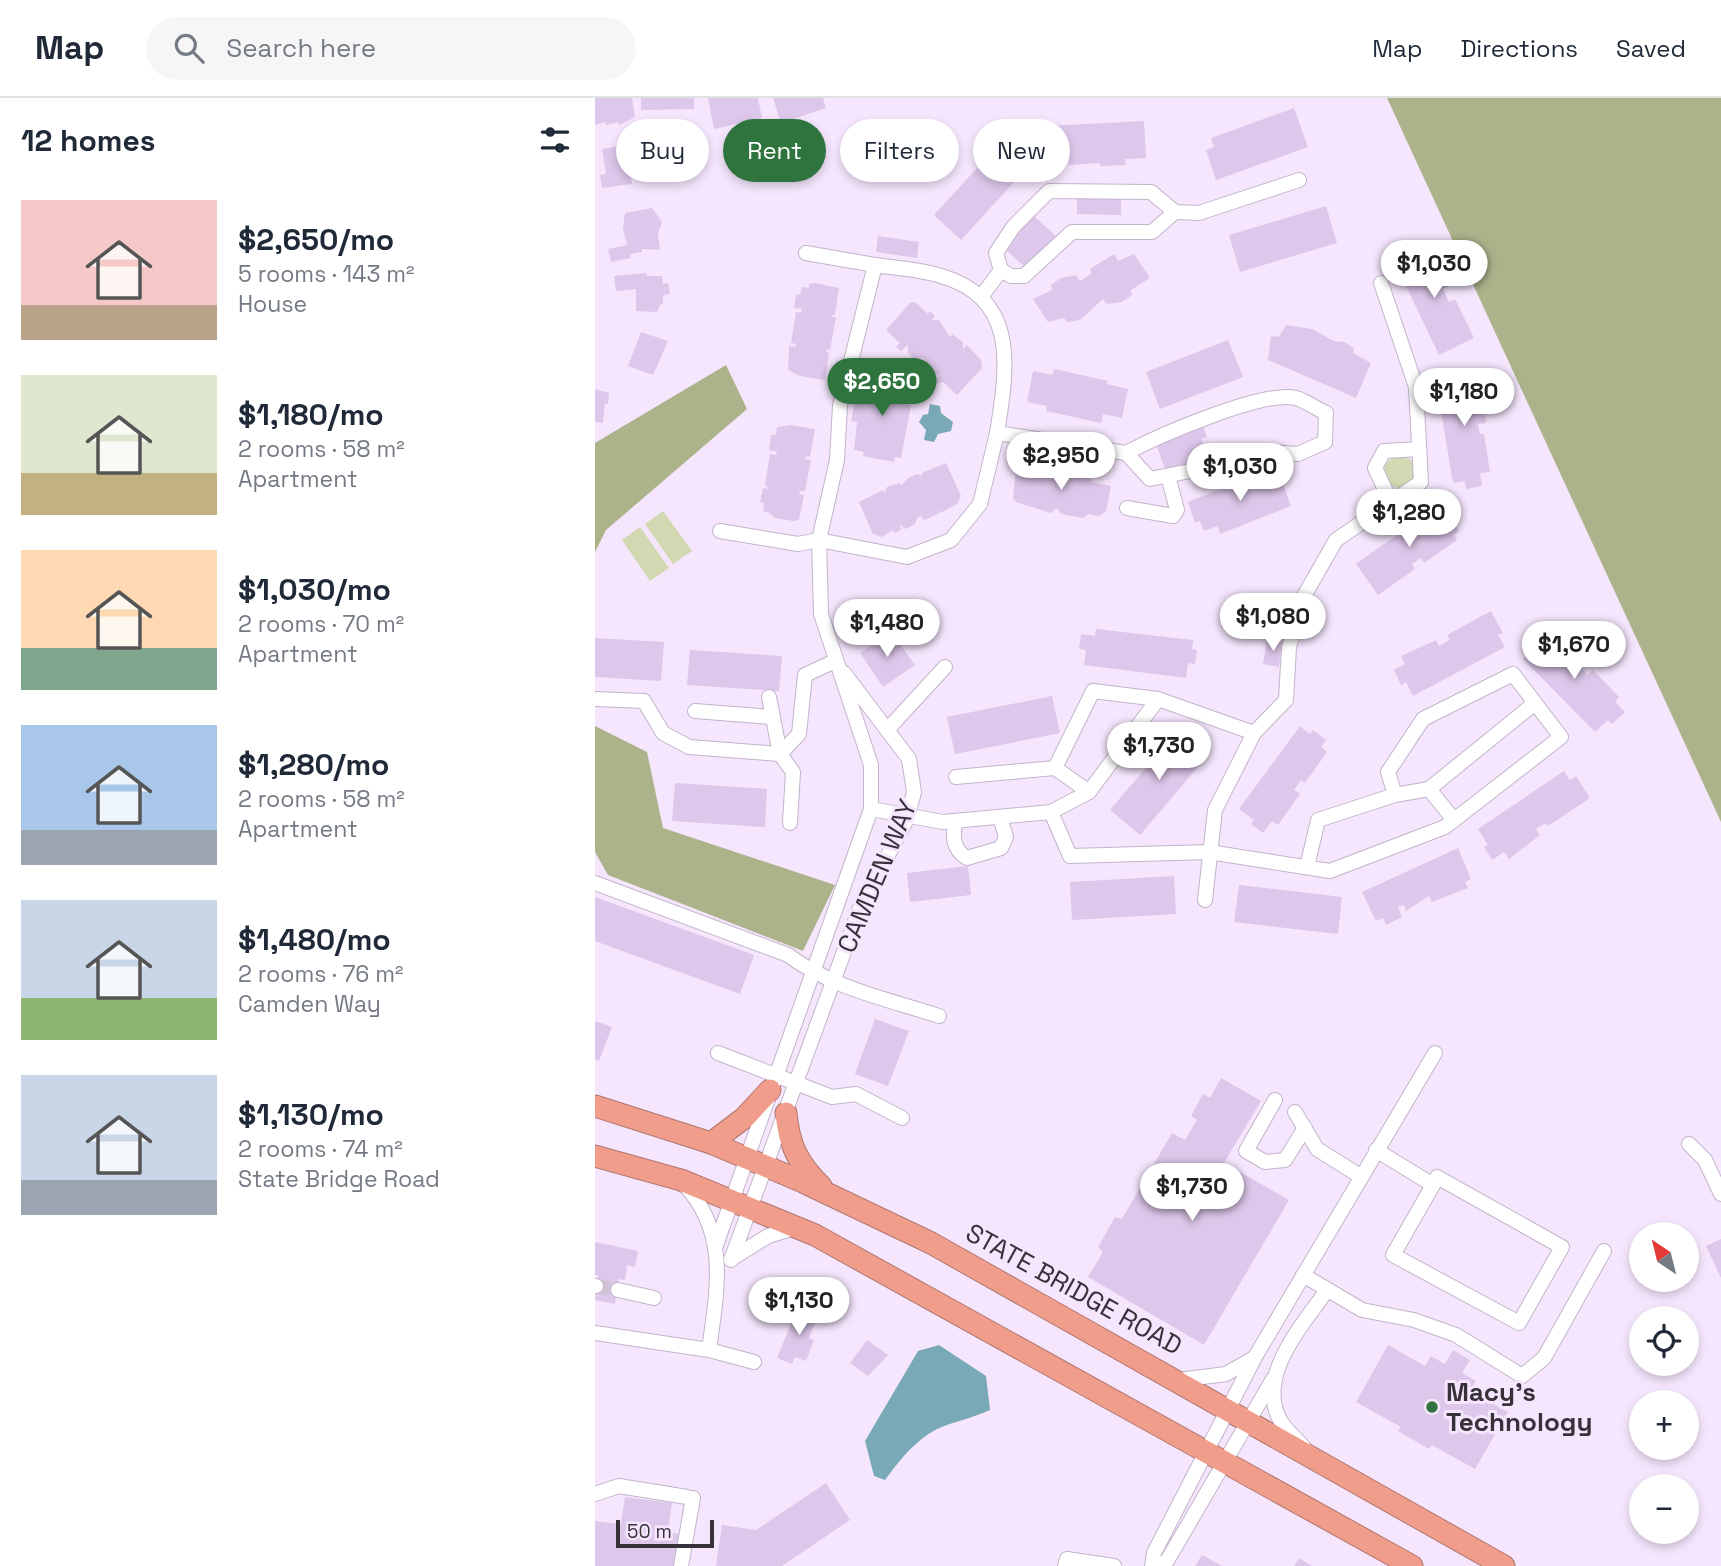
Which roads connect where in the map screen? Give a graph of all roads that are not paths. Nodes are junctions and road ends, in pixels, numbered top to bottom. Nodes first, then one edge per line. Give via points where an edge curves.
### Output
1 (1299, 180) dead end
2 (1175, 212) junction
3 (806, 253) dead end
4 (875, 265) junction
5 (1001, 270) junction
6 (1381, 283) dead end
7 (981, 297) junction
8 (997, 433) junction
9 (1419, 449) junction
10 (1126, 453) junction
11 (1168, 475) junction
12 (1391, 502) junction
13 (1128, 508) dead end
14 (720, 531) dead end
15 (819, 540) junction
16 (835, 661) junction
17 (945, 667) dead end
18 (769, 698) dead end
19 (595, 699) edge
20 (1158, 699) junction
21 (1535, 703) junction
22 (695, 711) dead end
23 (772, 717) junction
24 (888, 729) junction
25 (1254, 733) junction
26 (780, 754) junction
27 (1055, 768) junction
28 (956, 777) dead end
29 (1429, 789) junction
30 (1089, 793) junction
31 (1395, 795) junction
32 (871, 810) junction
33 (1051, 812) junction
34 (908, 815) junction
35 (1000, 817) junction
36 (1454, 820) junction
37 (955, 821) junction
38 (790, 823) dead end
39 (1209, 852) junction
40 (1307, 867) junction
41 (595, 883) edge
42 (1205, 900) dead end
43 (811, 972) junction
44 (834, 982) junction
45 (939, 1016) dead end
46 (717, 1053) dead end
47 (1435, 1053) dead end
48 (773, 1082) junction
49 (797, 1083) junction
50 (1275, 1100) dead end
51 (595, 1106) edge
52 (1295, 1112) dead end
53 (786, 1113) junction
54 (902, 1118) dead end
55 (1305, 1128) junction
56 (711, 1143) junction
57 (1689, 1144) dead end
58 (1376, 1150) junction
59 (595, 1156) edge
60 (757, 1163) junction
61 (1360, 1176) junction
62 (681, 1180) junction
63 (1433, 1185) junction
64 (827, 1193) junction
65 (1721, 1194) edge
66 (741, 1204) junction
67 (797, 1227) junction
68 (716, 1245) junction
69 (1604, 1251) dead end
70 (731, 1260) junction
71 (719, 1274) junction
72 (1303, 1275) junction
73 (618, 1290) tunnel mouth
74 (1327, 1290) junction
75 (654, 1298) dead end
76 (595, 1334) edge
77 (709, 1350) junction
78 (1255, 1357) junction
79 (754, 1362) dead end
80 (1273, 1379) junction
81 (1179, 1380) junction
82 (1229, 1408) junction
83 (1250, 1420) junction
84 (1311, 1455) junction
85 (1216, 1458) junction
86 (595, 1494) edge
87 (1406, 1565) edge
88 (681, 1566) edge
89 (1065, 1566) edge
90 (1114, 1566) edge
91 (1152, 1566) edge
92 (1160, 1566) edge
93 (1504, 1566) edge

1 - 2 street via 1199,213
2 - 5 street via 1151,232 1072,233 1024,276
2 - 5 street via 1151,192 1049,191 1013,227 996,253
3 - 4 street
4 - 7 street via 936,274
4 - 15 street via 840,405 837,460
5 - 7 street
6 - 9 street via 1416,387
7 - 8 street via 993,311 1004,341 1007,373
8 - 10 street
8 - 15 street via 980,504 951,540 907,557
9 - 12 street via 1421,482
9 - 12 street via 1384,451 1375,468
10 - 11 street via 1150,479
10 - 11 street via 1159,436 1254,402 1295,398 1325,413 1325,442 1298,454 1256,451
11 - 13 street via 1177,510 1173,516
12 - 25 street via 1336,540 1304,596 1289,647 1286,700
14 - 15 street via 798,544
15 - 16 street via 821,614
16 - 24 street, CAMDEN WAY
16 - 26 street via 806,676 799,734
16 - 32 street, CAMDEN WAY via 871,765
17 - 24 street
18 - 23 street
19 - 26 street via 644,701 663,733 689,747
20 - 25 street
20 - 27 street via 1093,691
20 - 30 street
21 - 29 street
21 - 31 street via 1513,674 1423,719 1388,772
21 - 36 street via 1561,737
22 - 23 street
23 - 26 street
24 - 34 street, CAMDEN WAY via 909,759 914,792
25 - 39 street via 1215,810
26 - 38 street via 793,772
27 - 28 street
27 - 30 street
29 - 31 street
29 - 36 street
30 - 33 street
31 - 40 street via 1318,820
32 - 34 street
32 - 43 street, CAMDEN WAY
33 - 35 street
33 - 39 street via 1070,856
34 - 37 street
34 - 44 street, CAMDEN WAY via 860,908
35 - 37 street
35 - 37 street via 1006,837 1001,848 967,858 953,841
36 - 40 street via 1445,828 1330,871
39 - 40 street
39 - 42 street
41 - 43 street via 788,955
43 - 44 street
43 - 48 street, CAMDEN WAY
44 - 45 street
44 - 49 street, CAMDEN WAY
46 - 48 street
47 - 58 street
48 - 49 street
48 - 56 highway via 757,1106
48 - 60 street, CAMDEN WAY
49 - 53 street, CAMDEN WAY
49 - 54 street via 832,1097 856,1094
50 - 55 street via 1246,1151 1265,1162 1285,1160
51 - 56 highway, STATE BRIDGE ROAD
52 - 55 street
53 - 60 street, CAMDEN WAY
53 - 64 highway via 797,1159
55 - 61 street via 1317,1149
56 - 60 highway, STATE BRIDGE ROAD
57 - 65 street via 1705,1160
58 - 61 street
58 - 63 street
59 - 62 highway
60 - 64 highway, STATE BRIDGE ROAD
60 - 66 street
60 - 66 street, CAMDEN WAY
61 - 72 street
62 - 66 highway
62 - 68 street via 701,1208
63 - 63 street via 1393,1255 1518,1323 1562,1247 1437,1177
64 - 81 highway, STATE BRIDGE ROAD via 932,1242
66 - 67 highway
66 - 68 street
66 - 70 street
67 - 70 street via 768,1236
67 - 85 highway
68 - 71 street
69 - 74 street via 1544,1358 1522,1376 1456,1335 1414,1320 1362,1310
70 - 71 street
71 - 77 street
72 - 74 street
72 - 78 street
73 - 75 street
74 - 80 street
76 - 77 street
77 - 79 street
78 - 81 street via 1226,1374
78 - 82 street
80 - 83 street
80 - 84 street via 1279,1419
81 - 82 highway, STATE BRIDGE ROAD
82 - 83 highway, STATE BRIDGE ROAD
82 - 85 street
83 - 84 highway, STATE BRIDGE ROAD
83 - 85 street
84 - 93 highway, STATE BRIDGE ROAD
85 - 87 highway
85 - 91 street via 1191,1485 1154,1553
85 - 92 street via 1211,1488
86 - 88 street via 619,1486 690,1498
89 - 90 street via 1067,1559

